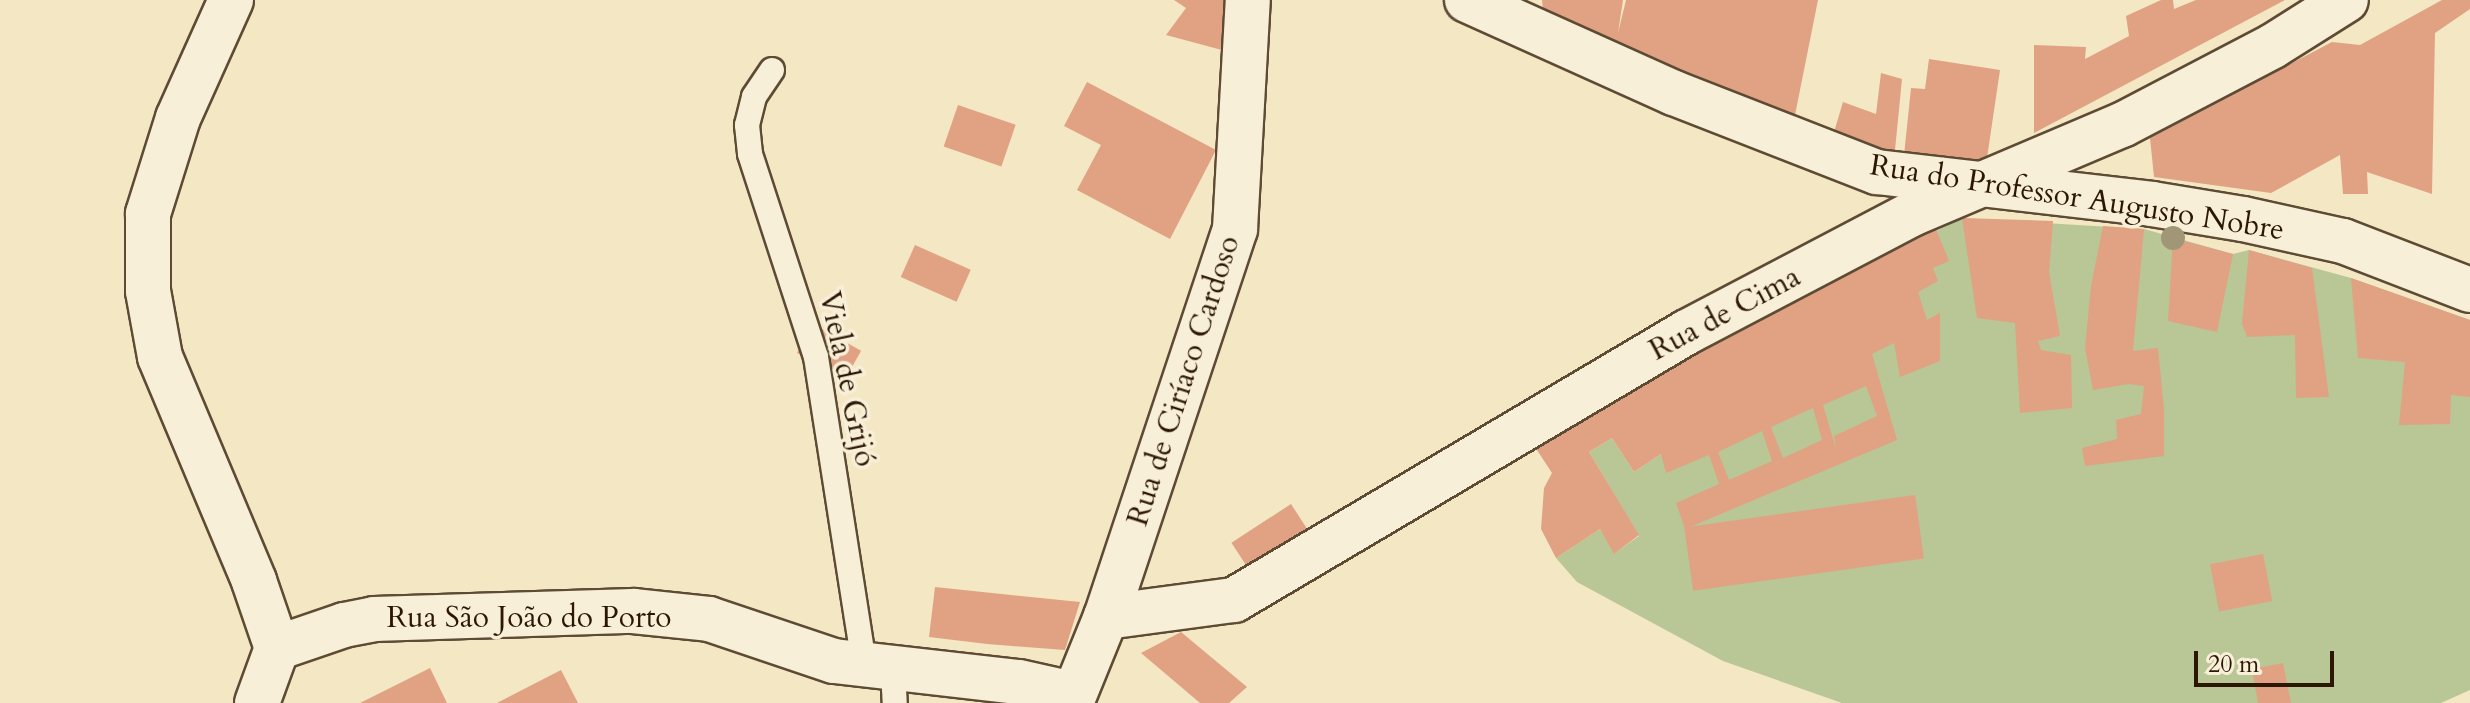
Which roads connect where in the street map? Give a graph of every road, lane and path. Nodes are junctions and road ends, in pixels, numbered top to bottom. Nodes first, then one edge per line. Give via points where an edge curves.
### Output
1 (231, 0) edge
2 (1248, 0) edge
3 (1467, 0) edge
4 (2346, 0) edge
5 (772, 70) dead end
6 (1983, 183) junction
7 (2470, 290) edge
8 (1106, 617) junction
9 (277, 648) junction
10 (884, 679) edge
11 (1072, 698) edge
12 (257, 703) edge

1 - 9 street via 178,118 148,214 148,291 160,357
2 - 8 street, Rua de Ciríaco Cardoso via 1235,229
3 - 6 street, Rua do Professor Augusto Nobre via 1674,93 1877,172
4 - 6 street, Rua de Cima via 2273,46 2122,125
5 - 10 lane, Viela de Grijó via 754,97 747,125 750,154 816,357
6 - 7 street, Rua do Professor Augusto Nobre via 2152,204 2343,241
6 - 8 street, Rua de Cima via 1912,214 1687,332 1234,600
8 - 11 street, Rua de Ciríaco Cardoso
9 - 10 street, Rua São João do Porto via 374,619 633,611 709,619
9 - 12 street
10 - 11 street, Rua São João do Porto via 1019,682

